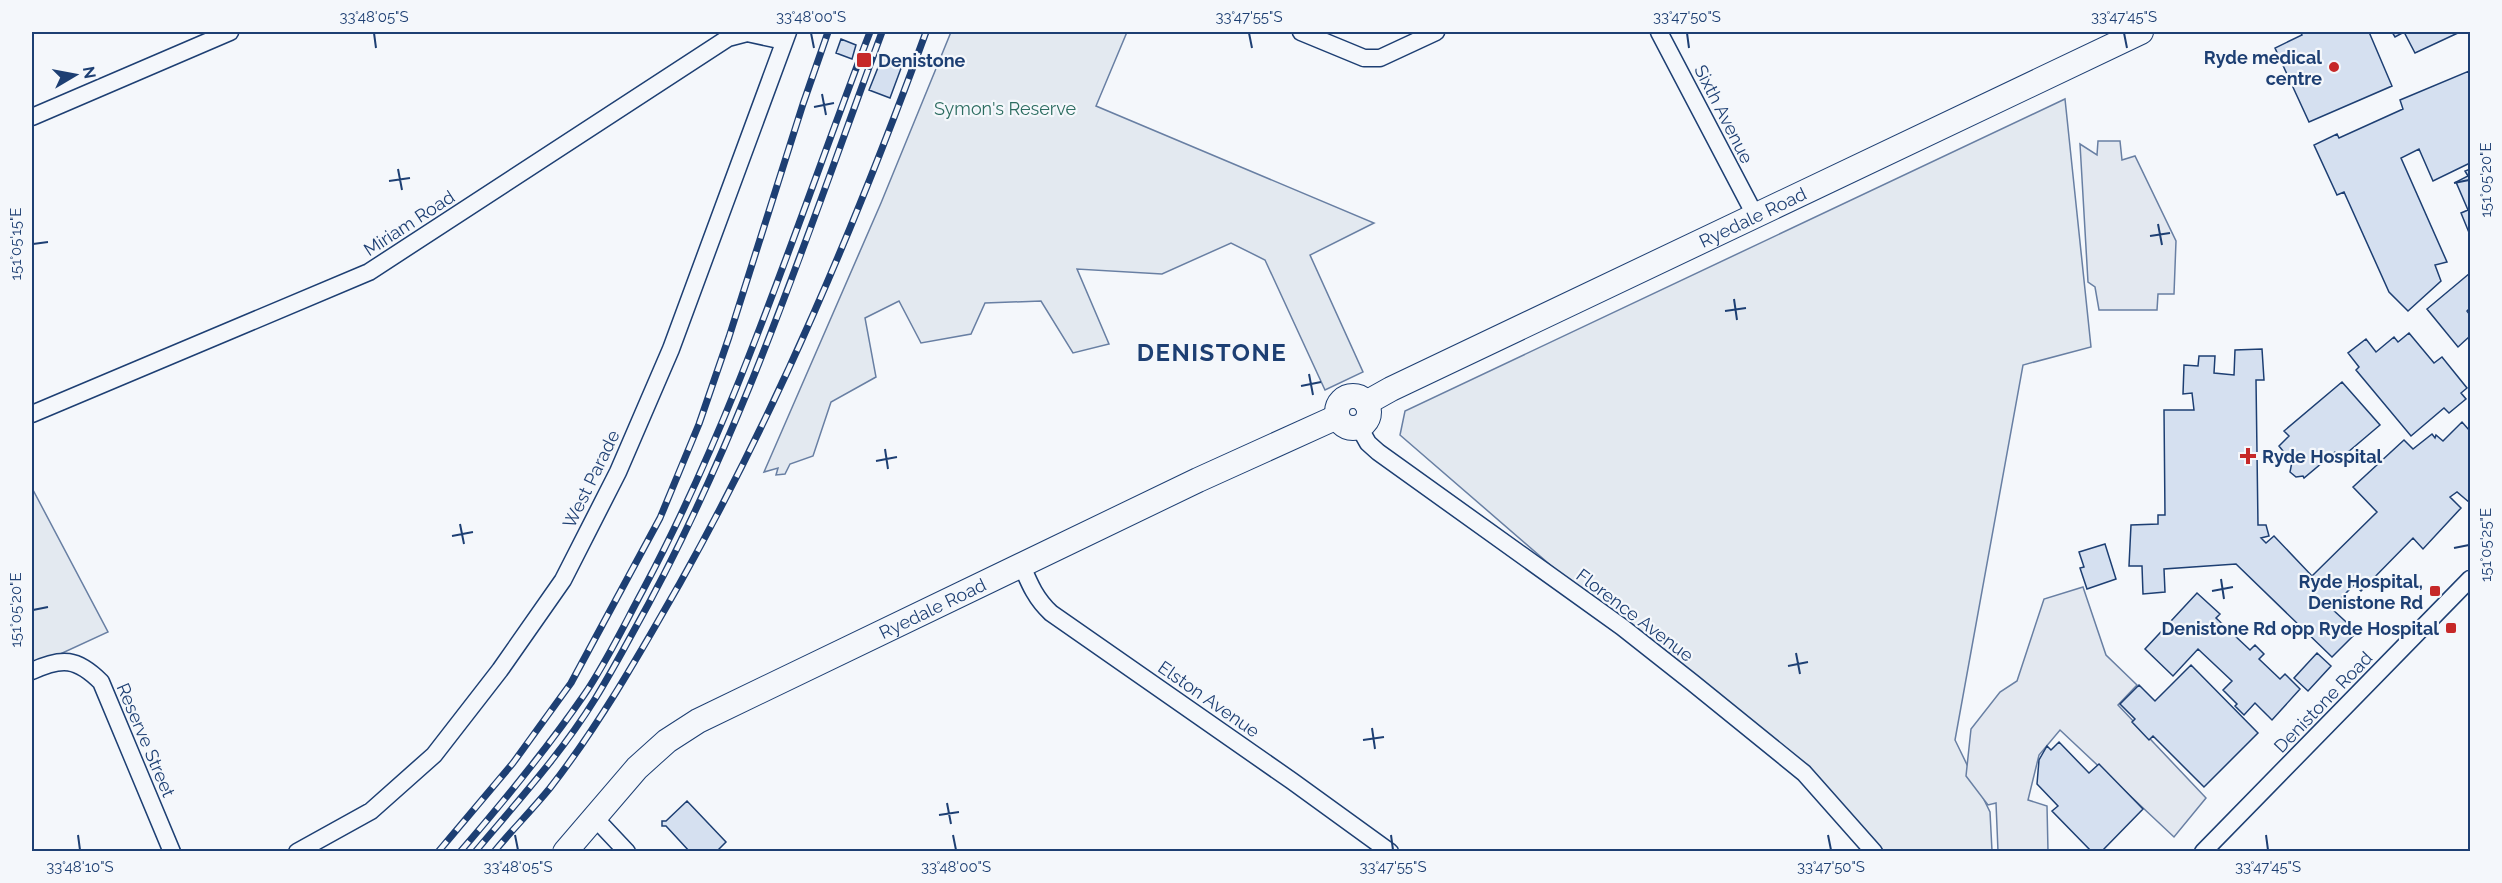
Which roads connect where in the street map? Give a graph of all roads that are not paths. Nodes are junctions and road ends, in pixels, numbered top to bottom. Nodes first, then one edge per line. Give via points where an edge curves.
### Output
1 (230, 32) edge
2 (1301, 32) edge
3 (1436, 32) edge
4 (1659, 32) edge
5 (2141, 32) edge
6 (785, 36) edge
7 (2109, 38) edge
8 (32, 117) edge
9 (1755, 215) junction
10 (1366, 404) junction
11 (32, 414) edge
12 (1337, 417) junction
13 (1359, 427) junction
14 (1022, 566) junction
15 (2470, 579) edge
16 (32, 671) edge
17 (594, 817) junction
18 (172, 852) edge
19 (297, 852) edge
20 (565, 852) edge
21 (627, 852) edge
22 (1390, 852) edge
23 (1874, 852) edge
24 (2203, 852) edge

1 - 8 street
2 - 3 street via 1364,58 1380,58
4 - 9 street, Sixth Avenue
5 - 7 street, Ryedale Road
6 - 11 street, Miriam Road via 747,33 728,38 369,272
6 - 19 street, West Parade via 671,349 618,472 563,580 434,755 371,811
7 - 9 street, Ryedale Road
9 - 10 street, Ryedale Road
10 - 12 street via 1358,397 1348,397 1340,403
10 - 13 street via 1367,419
12 - 13 street via 1344,426
12 - 14 street, Ryedale Road
13 - 23 street, Florence Avenue via 1378,452 1622,627 1804,773
14 - 17 street, Ryedale Road via 698,721 667,741 637,768
14 - 22 street, Elston Avenue via 1032,591 1051,613
15 - 24 street, Denistone Road
16 - 18 street, Reserve Street via 65,661 86,667 101,682
17 - 20 street, Ryedale Road
17 - 21 street

